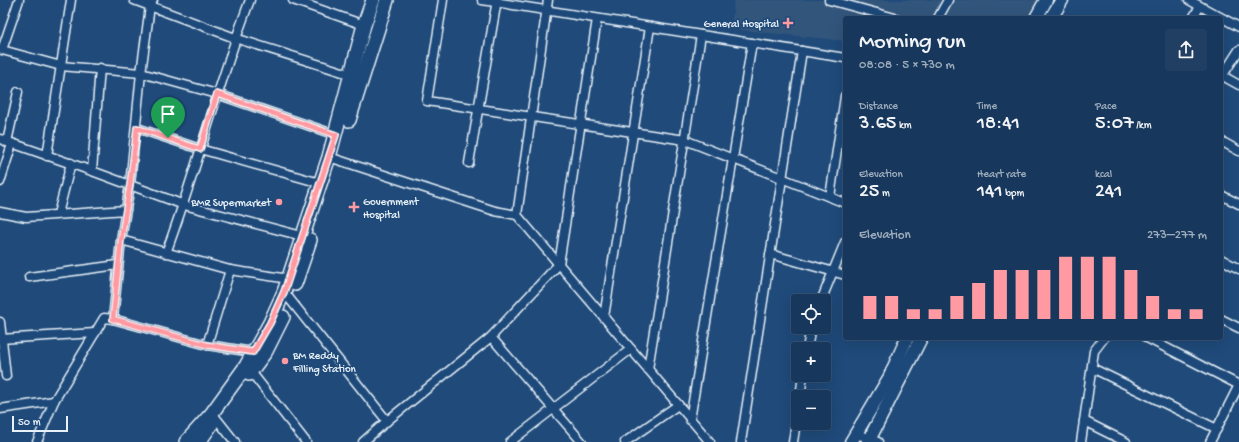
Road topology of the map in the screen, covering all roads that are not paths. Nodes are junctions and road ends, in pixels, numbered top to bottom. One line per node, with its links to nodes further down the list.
1 (19, 0): 34 (street)
2 (71, 0): 38 (street)
3 (134, 0): 17 (street)
4 (250, 0): 32 (street)
5 (294, 0): 28 (street)
6 (373, 0): 28 (main road)
7 (387, 0): 60 (main road)
8 (443, 0): 47 (street)
9 (482, 0): 16 (street)
10 (548, 0): 19 (street)
11 (829, 0): 20 (street)
12 (948, 0): 21 (street)
13 (1046, 0): 22 (main road)
14 (1062, 0): 23 (main road)
15 (1189, 0): 18 (street)
16 (496, 2): 19 (street); 47 (street)
17 (152, 3): 32 (street); 40 (street)
18 (1200, 6): 24 (street); 25 (street)
19 (546, 11): 27 (street); 49 (street)
20 (888, 16)
21 (939, 16)
22 (1037, 16)
23 (1052, 16)
24 (1194, 16)
25 (1219, 16)
26 (1223, 18): 30 (street)
27 (597, 19): 29 (street); 50 (street)
28 (364, 25): 42 (main road)
29 (650, 27): 31 (street); 52 (street)
30 (1239, 27)
31 (701, 35): 33 (street); 54 (street)
32 (235, 38): 42 (street); 46 (street)
33 (752, 43): 36 (street); 61 (street)
34 (1, 50): 38 (street)
35 (1239, 50): 41 (street)
36 (802, 51): 37 (street); 65 (street)
37 (843, 58)
38 (62, 66): 39 (street); 59 (street)
39 (100, 68): 40 (street); 64 (street)
40 (141, 73): 46 (street); 51 (street)
41 (1223, 74)
42 (352, 75): 53 (main road)
43 (1223, 77): 44 (street)
44 (1239, 85)
45 (18, 92): 55 (street)
46 (217, 94): 53 (street); 57 (street)
47 (479, 109): 49 (street); 63 (street)
48 (843, 109): 70 (street)
49 (531, 116): 50 (street); 77 (street)
50 (581, 124): 52 (street); 84 (street)
51 (137, 128): 57 (street); 68 (street)
52 (633, 132): 54 (street); 94 (street)
53 (336, 135): 60 (main road)
54 (685, 140): 61 (street); 111 (street)
55 (6, 142): 59 (street); 66 (street)
56 (1223, 142): 58 (street)
57 (200, 149): 67 (street); 73 (street)
58 (1239, 151)
59 (47, 156): 62 (street)
60 (333, 158): 67 (main road); 77 (street); 93 (main road)
61 (733, 159): 65 (street); 119 (street)
62 (71, 163): 64 (street); 76 (street)
63 (469, 163)
64 (92, 170): 68 (street)
65 (784, 179): 70 (street); 82 (street)
66 (0, 182)
67 (320, 183): 78 (main road)
68 (130, 185): 73 (street); 74 (street)
69 (1223, 196): 72 (street)
70 (830, 197): 71 (street)
71 (843, 202)
72 (1239, 204)
73 (184, 205): 78 (street); 81 (street)
74 (126, 210): 76 (street); 79 (street)
75 (0, 212): 76 (street)
76 (58, 214)
77 (518, 215): 84 (street)
78 (302, 236): 91 (main road)
79 (121, 240): 81 (street); 85 (street)
80 (843, 247): 88 (street)
81 (166, 253): 87 (street)
82 (770, 254): 88 (street); 136 (street)
83 (1223, 260): 86 (street)
84 (559, 264): 94 (street); 100 (street)
85 (118, 265): 90 (street); 95 (street)
86 (1239, 269)
87 (230, 270): 91 (street); 106 (street)
88 (833, 271): 89 (street); 92 (street)
89 (843, 274)
90 (29, 277)
91 (289, 279): 93 (main road)
92 (824, 294)
93 (287, 296): 108 (main road); 110 (main road); 120 (street)
94 (604, 317): 107 (street)
95 (113, 319): 99 (street); 106 (street)
96 (1223, 320): 98 (street)
97 (0, 322): 101 (street)
98 (1239, 328)
99 (95, 333): 101 (street); 114 (street)
100 (491, 337): 117 (street); 120 (street)
101 (1, 339): 112 (street)
102 (906, 340): 124 (main road)
103 (920, 340): 125 (main road)
104 (1102, 340): 109 (street)
105 (1151, 340): 113 (street)
106 (207, 345): 108 (street)
107 (631, 349): 111 (street); 117 (street)
108 (253, 352): 110 (main road)
109 (1092, 368): 121 (street); 122 (street)
110 (249, 369): 118 (main road); 130 (street)
111 (648, 369): 115 (street)
112 (6, 376)
113 (1239, 385): 122 (street)
114 (54, 401): 116 (street); 126 (street)
115 (678, 405): 119 (street); 134 (street)
116 (0, 409)
117 (553, 409): 132 (street); 133 (street)
118 (214, 416): 127 (main road); 128 (main road); 129 (street)
119 (690, 420): 135 (street)
120 (387, 421): 131 (street)
121 (1084, 421): 138 (street); 139 (street)
122 (1217, 429): 140 (street)
123 (795, 430): 137 (street)
124 (854, 438): 125 (street)
125 (872, 441)
126 (37, 442)
127 (186, 442)
128 (199, 442)
129 (235, 442)
130 (306, 442)
131 (363, 442)
132 (510, 442)
133 (582, 442)
134 (625, 442)
135 (710, 442)
136 (741, 442)
137 (793, 442)
138 (1081, 442)
139 (1126, 442)
140 (1210, 442)

